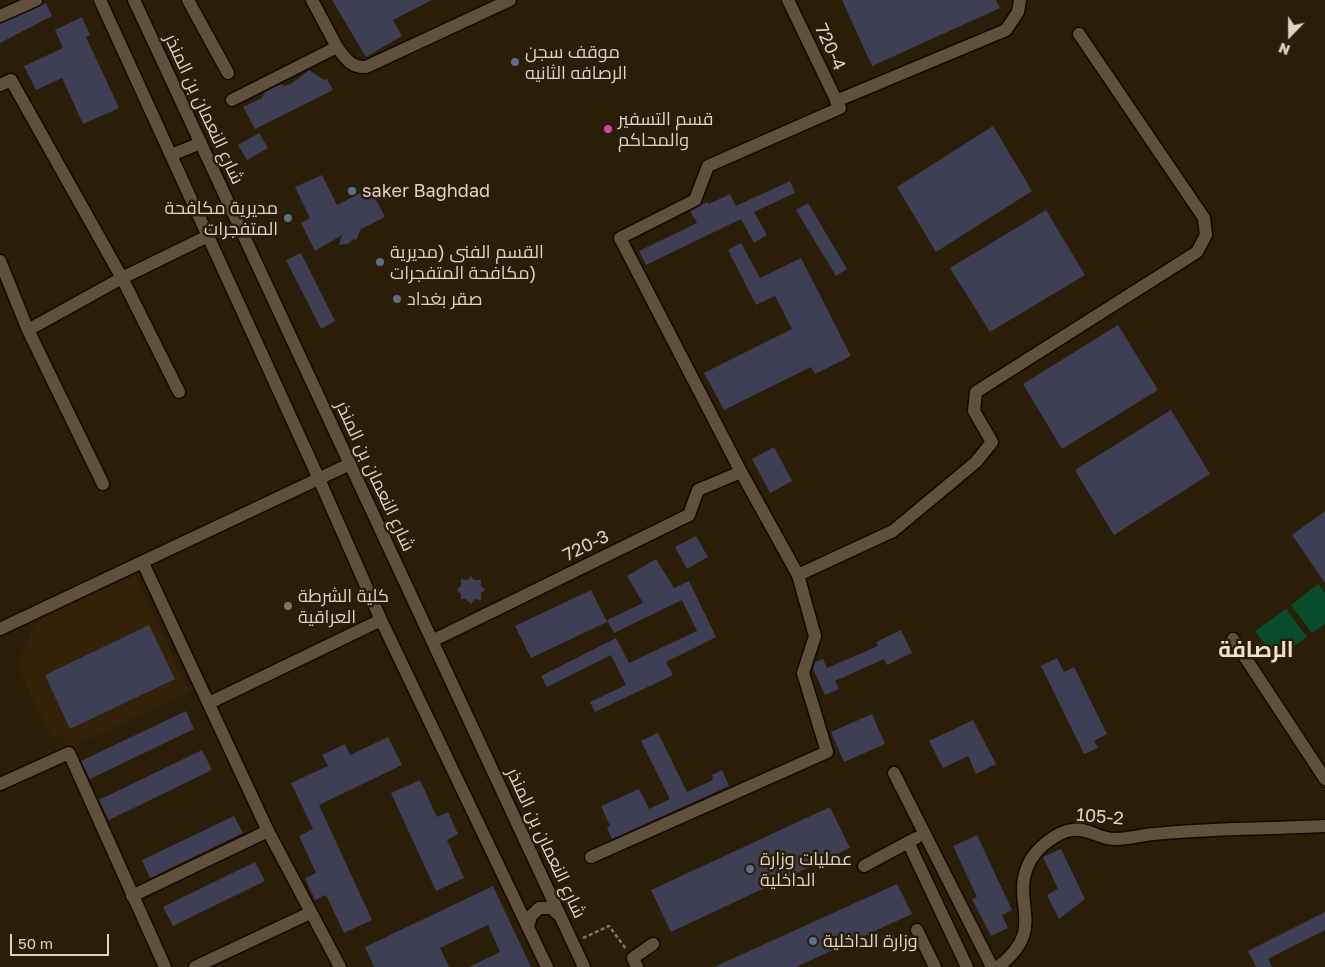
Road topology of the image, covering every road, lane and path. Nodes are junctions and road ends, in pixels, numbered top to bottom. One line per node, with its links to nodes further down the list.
1 (36, 0): 9 (street)
2 (100, 0): 17 (street)
3 (134, 0): 16 (street, شارع النعمان بن المنذر)
4 (188, 0): 12 (street)
5 (312, 0): 11 (street)
6 (510, 0): 11 (street)
7 (788, 0): 15 (street, 720-4)
8 (1020, 0): 15 (street)
9 (0, 16)
10 (1079, 34): 28 (street)
11 (337, 47): 14 (street)
12 (228, 73)
13 (0, 85): 20 (street)
14 (232, 100)
15 (838, 105): 24 (street)
16 (201, 143): 17 (street); 23 (street, شارع النعمان بن المنذر)
17 (171, 155): 18 (street)
18 (208, 236): 20 (street); 25 (street)
19 (0, 260): 21 (street)
20 (122, 278): 21 (street); 22 (street)
21 (28, 330): 26 (street)
22 (179, 392)
23 (350, 464): 25 (street); 32 (street, شارع النعمان بن المنذر)
24 (741, 472): 28 (street); 32 (street, 720-3)
25 (319, 479): 27 (street); 29 (street)
26 (103, 484)
27 (142, 563): 30 (street); 33 (street)
28 (798, 575): 41 (street)
29 (381, 620): 33 (street); 46 (street)
30 (0, 629)
31 (1234, 639): 35 (street)
32 (432, 641): 45 (street, شارع النعمان بن المنذر)
33 (209, 702): 38 (street)
34 (894, 773): 39 (street)
35 (1325, 779)
36 (0, 784): 43 (street)
37 (1325, 826): 59 (street, 105-2)
38 (268, 831): 43 (street); 44 (street)
39 (925, 834): 40 (street); 58 (street)
40 (908, 842): 42 (street); 57 (street)
41 (591, 857)
42 (864, 866)
43 (132, 896): 51 (street)
44 (310, 913): 52 (street); 53 (street)
45 (560, 916): 46 (street); 48 (street, شارع النعمان بن المنذر)
46 (528, 927): 54 (street)
47 (917, 930): 56 (street)
48 (573, 943): 50 (path); 55 (street, شارع النعمان بن المنذر)
49 (653, 944): 50 (street)
50 (635, 963)
51 (165, 967)
52 (195, 967)
53 (340, 967)
54 (547, 967)
55 (584, 967)
56 (935, 967)
57 (967, 967)
58 (992, 967)
59 (998, 967)

